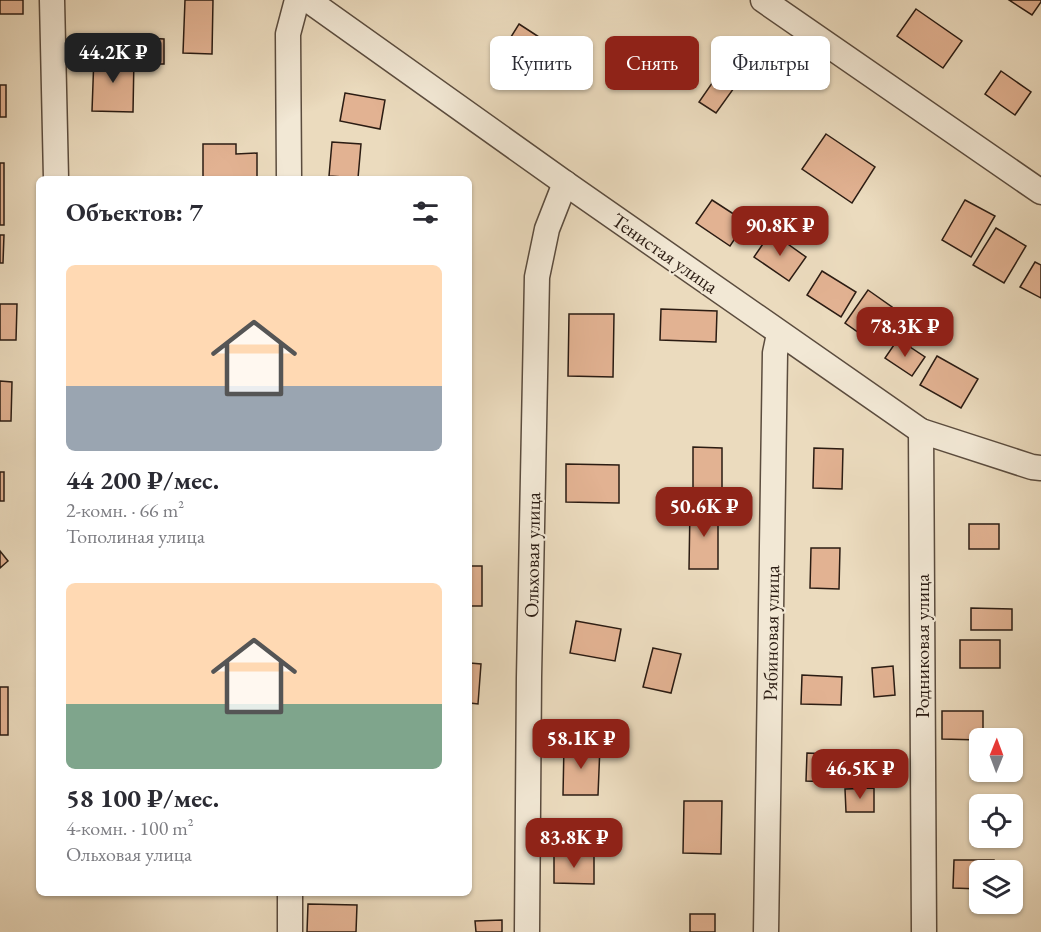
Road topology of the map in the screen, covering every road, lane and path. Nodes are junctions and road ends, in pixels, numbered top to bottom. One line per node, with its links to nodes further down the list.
1 (52, 0): 5 (street)
2 (297, 0): 6 (street)
3 (308, 0): 7 (street, Тенистая улица)
4 (763, 0): 8 (street)
5 (56, 176)
6 (289, 176)
7 (565, 183): 9 (street, Тенистая улица); 14 (street, Ольховая улица)
8 (1041, 192)
9 (779, 334): 10 (street, Тенистая улица); 15 (street, Рябиновая улица)
10 (921, 431): 11 (street, Тенистая улица); 16 (street, Родниковая улица)
11 (1041, 468)
12 (290, 896): 13 (street)
13 (290, 932)
14 (527, 932)
15 (766, 932)
16 (924, 932)

